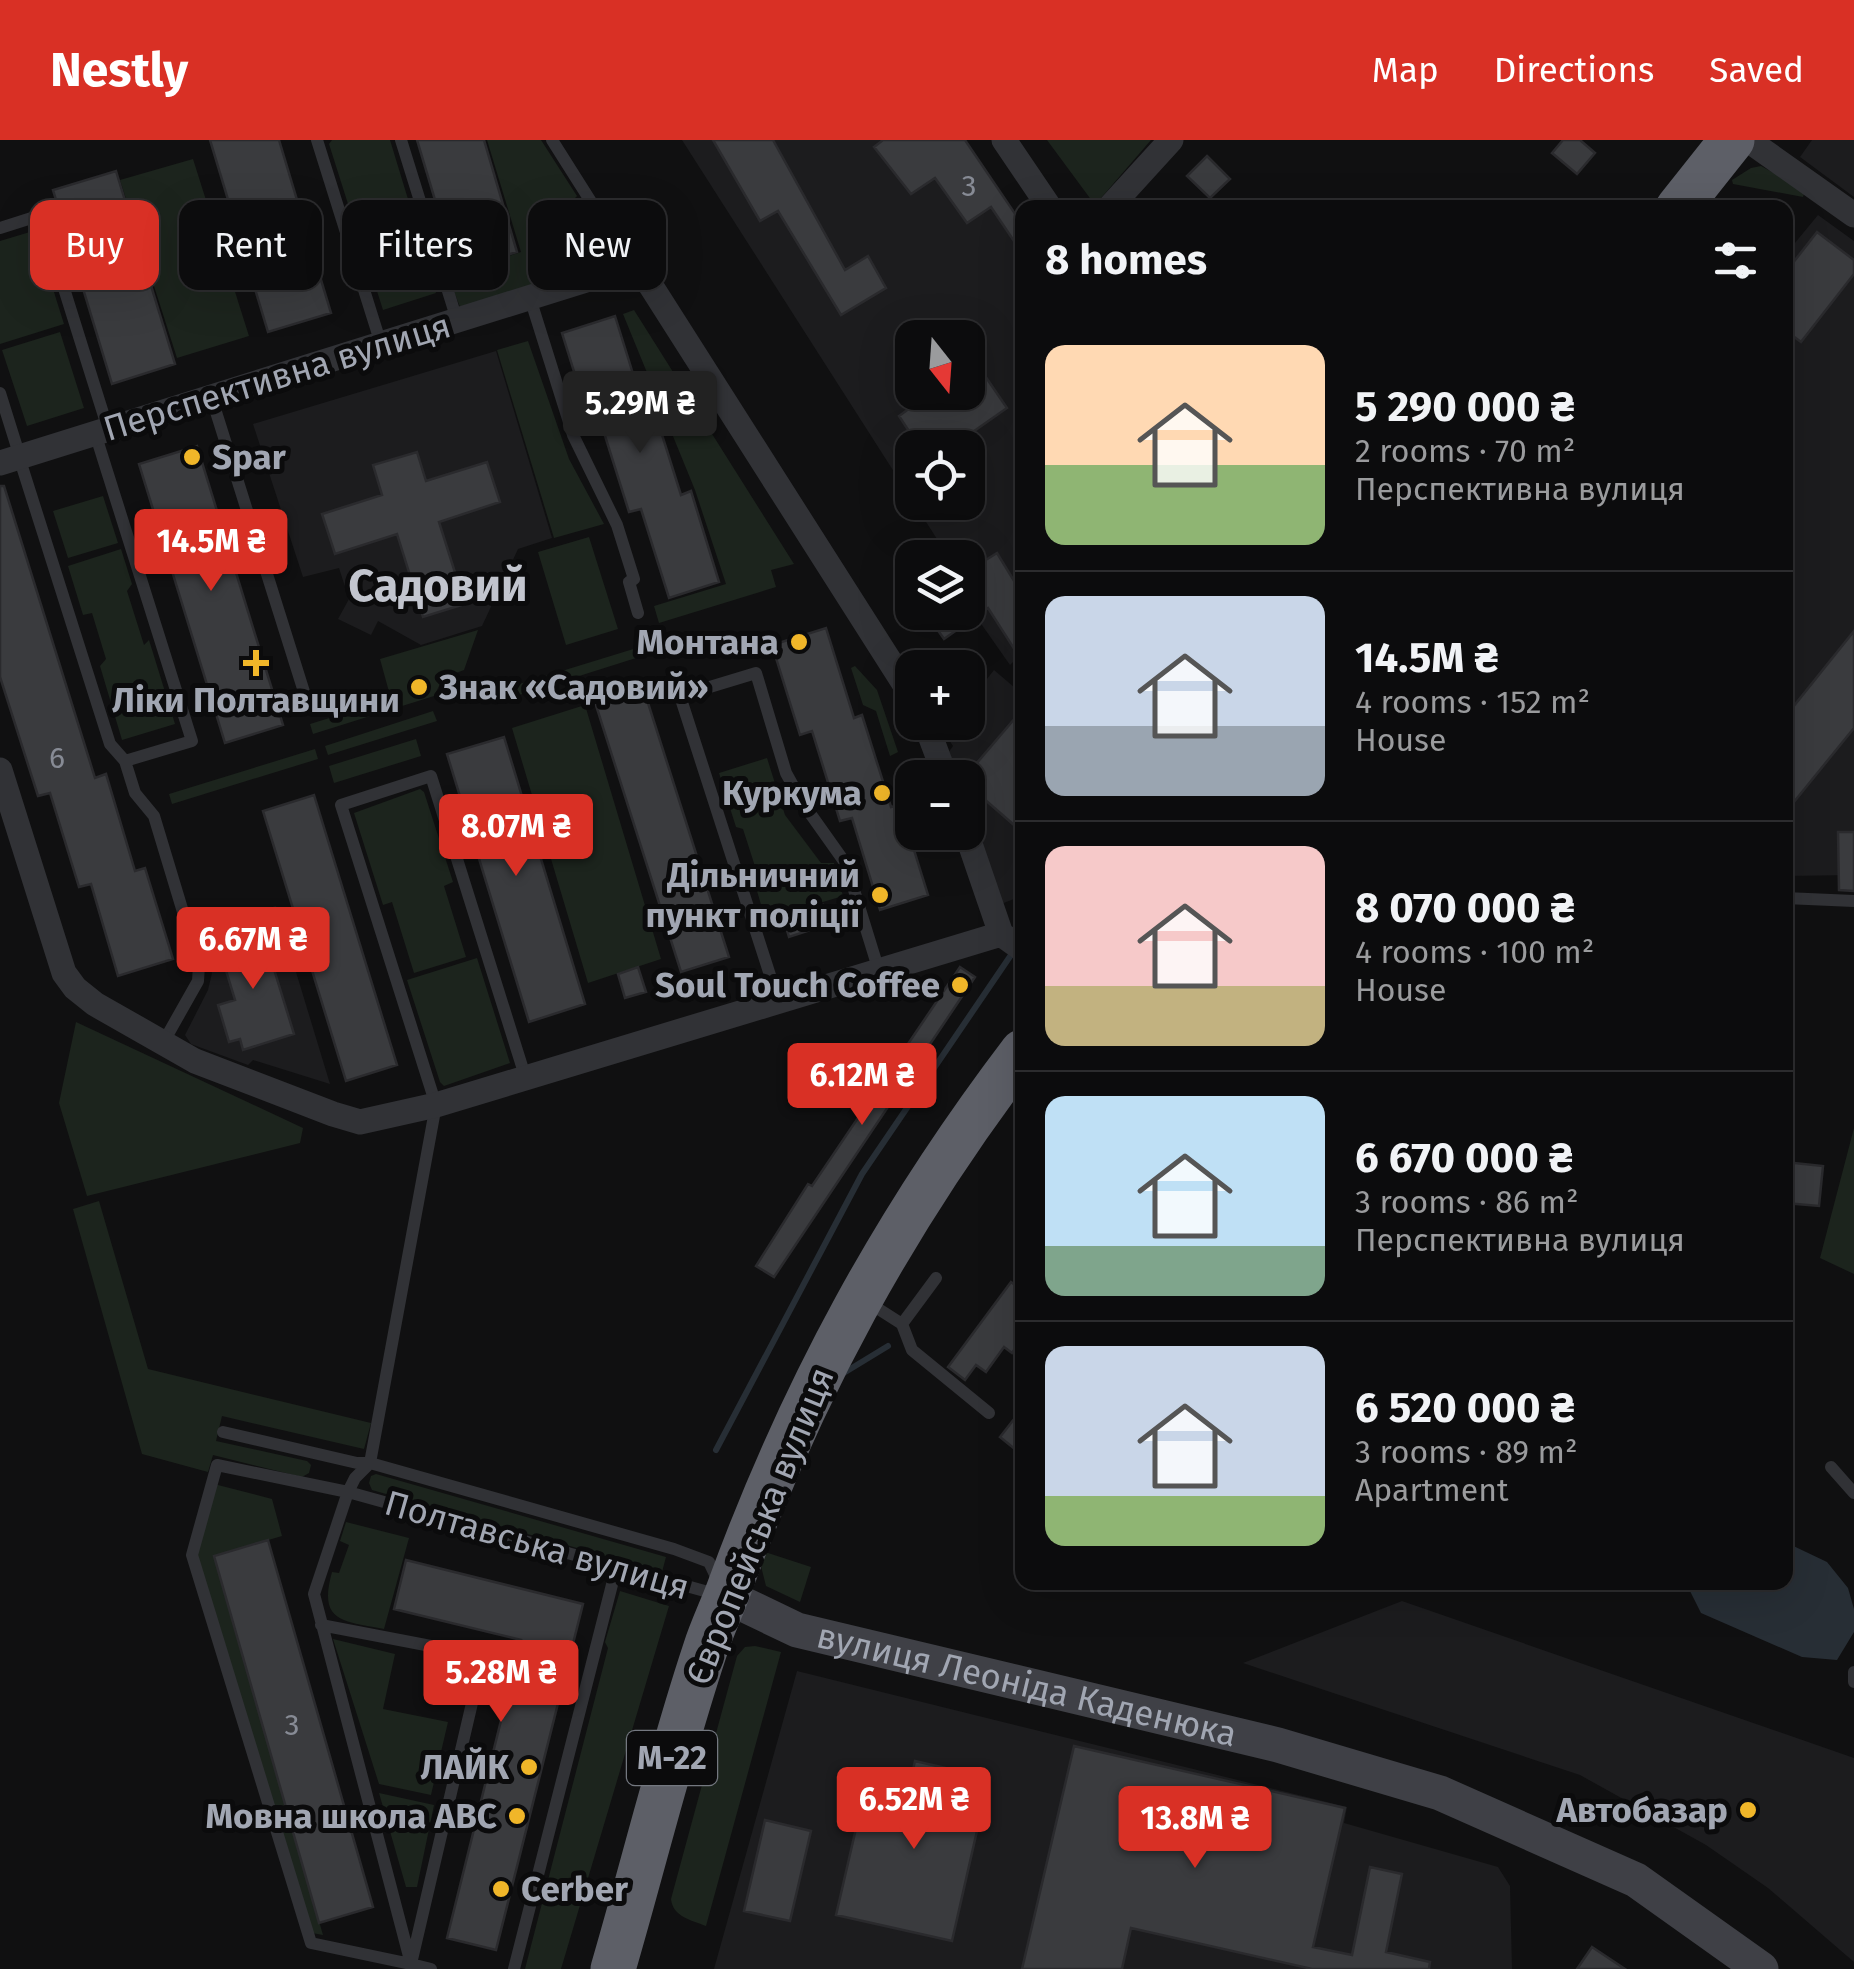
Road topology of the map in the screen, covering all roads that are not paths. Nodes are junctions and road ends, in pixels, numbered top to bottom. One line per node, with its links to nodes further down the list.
1 (317, 140): 18 (lane)
2 (401, 140): 17 (lane)
3 (552, 140): 8 (lane)
4 (1004, 140): 9 (street)
5 (1171, 140): 10 (street)
6 (1732, 140): 11 (highway)
7 (1748, 140): 12 (street)
8 (590, 200)
9 (1045, 200)
10 (1116, 200)
11 (1684, 200)
12 (1854, 215)
13 (0, 228): 21 (lane)
14 (554, 290): 16 (street, Перспективна вулиця)
15 (654, 290): 24 (street)
16 (530, 298): 17 (street, Перспективна вулиця); 23 (lane)
17 (457, 320): 18 (street, Перспективна вулиця)
18 (380, 344): 20 (street, Перспективна вулиця)
19 (0, 393): 22 (lane)
20 (211, 396): 21 (street, Перспективна вулиця); 25 (lane)
21 (101, 431): 22 (street, Перспективна вулиця); 26 (lane)
22 (13, 459): 26 (lane)
23 (638, 613)
24 (895, 669)
25 (305, 694)
26 (125, 761): 34 (lane)
27 (0, 770): 34 (street)
28 (974, 850): 31 (street)
29 (1793, 898): 30 (lane)
30 (1854, 901)
31 (1012, 941): 32 (street)
32 (879, 971): 33 (street); 33 (lane)
33 (779, 1003): 36 (street)
34 (163, 1043): 37 (street)
35 (1015, 1062): 39 (highway, М-22)
36 (526, 1078): 37 (street); 37 (lane)
37 (436, 1105): 43 (lane)
38 (936, 1278): 40 (lane)
39 (869, 1280): 40 (lane); 48 (highway, Європейська вулиця / М-22)
40 (902, 1324): 41 (lane)
41 (989, 1412)
42 (223, 1432): 43 (lane)
43 (370, 1463): 45 (lane, Полтавська вулиця); 48 (lane)
44 (1831, 1467): 46 (lane)
45 (348, 1492): 47 (lane, Полтавська вулиця); 49 (lane); 52 (lane)
46 (1854, 1493)
47 (618, 1565): 48 (lane, Полтавська вулиця); 54 (lane)
48 (718, 1579): 55 (highway, Європейська вулиця / М-22); 56 (street, вулиця Леоніда Каденюка)
49 (322, 1625): 52 (lane); 52 (lane)
50 (1854, 1672): 51 (lane)
51 (1854, 1682)
52 (411, 1964): 53 (lane)
53 (431, 1969)
54 (514, 1969)
55 (612, 1969)
56 (1761, 1969)

